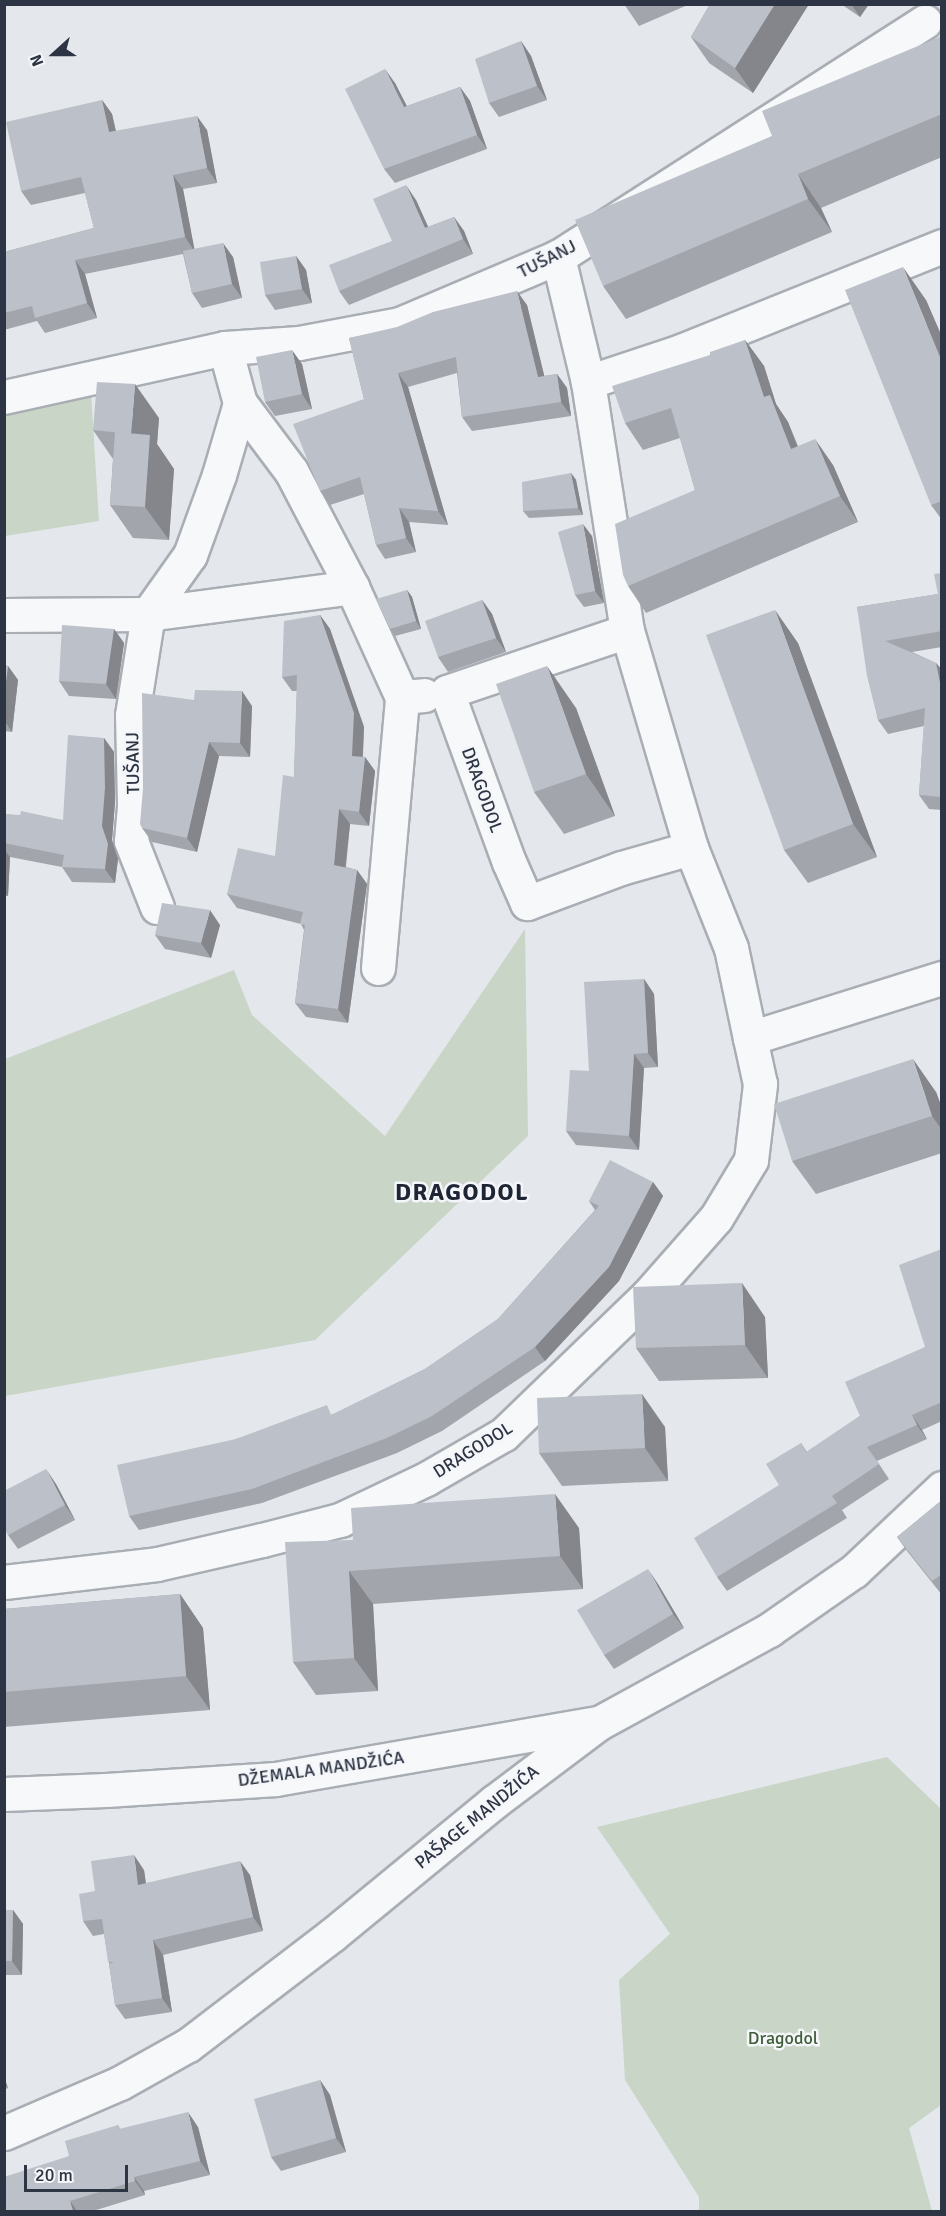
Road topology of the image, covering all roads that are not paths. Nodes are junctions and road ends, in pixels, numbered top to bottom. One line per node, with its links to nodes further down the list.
1 (934, 14): 3 (street, TUŠANJ)
2 (942, 246): 5 (street)
3 (558, 257): 4 (street, TUŠANJ); 5 (street, DRAGODOL)
4 (225, 348): 6 (street, TUŠANJ); 7 (street)
5 (588, 382): 11 (street, DRAGODOL)
6 (4, 396)
7 (240, 403): 8 (street); 9 (street, TUŠANJ)
8 (352, 587): 9 (street); 13 (street)
9 (148, 614): 10 (street); 15 (street, TUŠANJ)
10 (4, 615)
11 (627, 632): 12 (street); 14 (street, DRAGODOL)
12 (447, 692): 13 (street); 14 (street, DRAGODOL)
13 (402, 697): 16 (street)
14 (691, 848): 18 (street, DRAGODOL)
15 (158, 908)
16 (378, 968)
17 (942, 978): 18 (street)
18 (750, 1038): 20 (street, DRAGODOL)
19 (942, 1488): 21 (street, PAŠAGE MANDŽIĆA)
20 (4, 1582)
21 (599, 1723): 22 (street, DŽEMALA MANDŽIĆA); 23 (street, PAŠAGE MANDŽIĆA)
22 (4, 1794)
23 (4, 2133)

